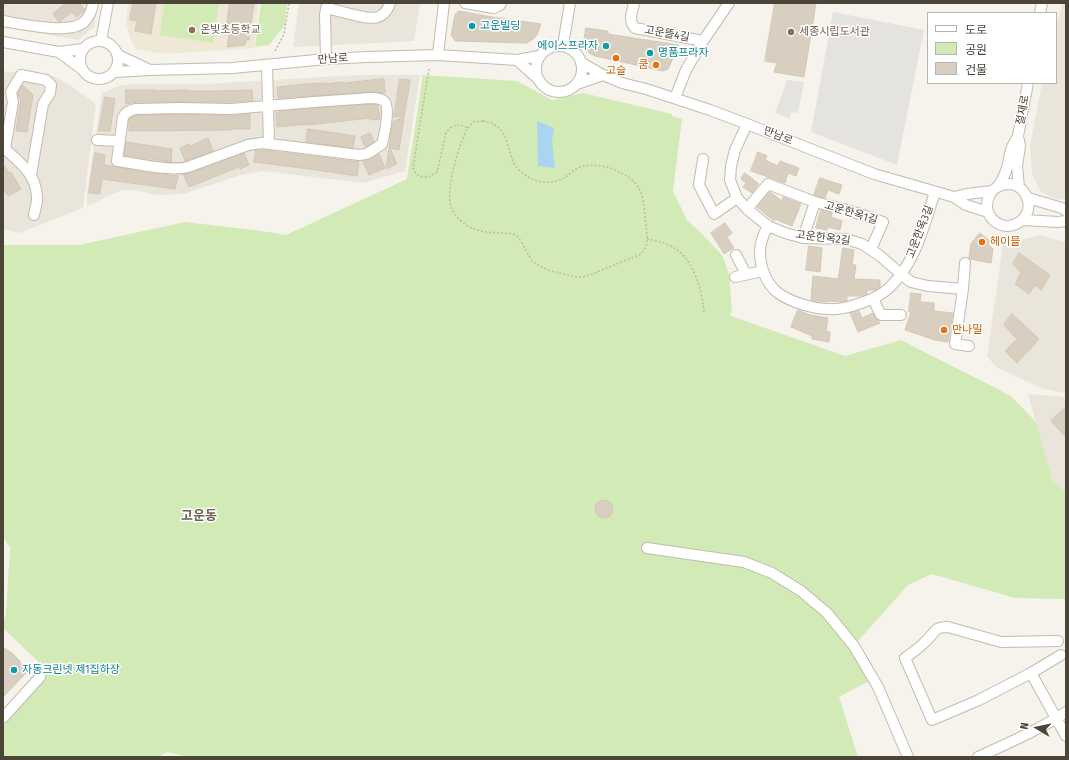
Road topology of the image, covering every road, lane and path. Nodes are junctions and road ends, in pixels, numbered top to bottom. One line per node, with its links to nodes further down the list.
1 (93, 3): 12 (street)
2 (108, 3): 13 (street)
3 (288, 3): 18 (path)
4 (390, 3): 11 (street)
5 (444, 3): 21 (street)
6 (465, 3): 7 (street)
7 (501, 3)
8 (570, 3): 16 (street)
9 (634, 3): 14 (street, 고운뜰4길)
10 (729, 3): 14 (street)
11 (327, 5): 23 (street)
12 (3, 21)
13 (101, 41): 17 (street); 20 (street)
14 (703, 41): 35 (street)
15 (3, 42): 19 (street)
16 (563, 45): 22 (street); 25 (street)
17 (83, 49): 19 (street); 28 (street)
18 (275, 51)
19 (58, 52): 28 (street)
20 (118, 55): 29 (street); 30 (street)
21 (438, 55): 23 (street, 만남로); 24 (street, 만남로)
22 (539, 56): 24 (street, 만남로); 32 (street)
23 (326, 59): 26 (street, 만남로)
24 (517, 60): 32 (street)
25 (582, 63): 31 (street, 만남로); 33 (street)
26 (267, 65): 29 (street, 만남로); 36 (street)
27 (429, 69): 38 (path)
28 (83, 70): 30 (street)
29 (150, 70): 30 (street, 만남로)
30 (115, 72)
31 (603, 75): 33 (street); 35 (street, 만남로)
32 (537, 78): 33 (street)
33 (577, 84)
34 (1028, 84): 39 (street, 절재로)
35 (675, 98): 37 (street, 만남로)
36 (268, 106): 41 (street); 42 (street); 42 (street)
37 (747, 124): 48 (street, 만남로); 50 (street, 고운한옥2길)
38 (468, 128): 61 (path); 61 (path)
39 (1018, 136): 46 (street); 47 (street)
40 (97, 140): 41 (street)
41 (119, 142): 42 (street)
42 (269, 144)
43 (4, 148): 45 (street); 45 (street)
44 (703, 159): 50 (street)
45 (31, 176): 56 (street)
46 (1019, 187): 47 (street); 51 (street)
47 (994, 189): 49 (street); 55 (street)
48 (935, 192): 49 (street, 만남로); 67 (street, 고운한옥3길)
49 (954, 197): 55 (street)
50 (737, 198): 53 (street, 고운한옥2길)
51 (1028, 198): 54 (street); 57 (street)
52 (815, 202): 53 (street, 고운한옥1길); 60 (street, 고운한옥1길); 62 (street, 고운한옥1길)
53 (747, 209): 59 (street, 고운한옥2길)
54 (1066, 211)
55 (988, 212): 57 (street)
56 (34, 214)
57 (1023, 220): 58 (street)
58 (1066, 221)
59 (768, 226): 60 (street, 고운한옥2길); 65 (street, 고운한옥3길)
60 (804, 238): 62 (street, 고운한옥2길)
61 (647, 239): 71 (path)
62 (871, 249): 67 (street, 고운한옥2길)
63 (736, 256): 66 (street)
64 (965, 263): 69 (street)
65 (763, 271): 66 (street); 70 (street, 고운한옥3길)
66 (746, 274): 68 (street)
67 (901, 274): 69 (street, 고운한옥2길); 70 (street, 고운한옥3길)
68 (735, 277)
69 (963, 289): 73 (street)
70 (873, 299): 72 (street)
71 (704, 312)
72 (902, 315)
73 (969, 346)
74 (647, 548): 83 (street)
75 (1062, 640): 76 (street); 77 (street)
76 (1064, 655): 77 (street)
77 (1030, 673): 81 (street)
78 (40, 677): 80 (street)
79 (1066, 712): 81 (street)
80 (3, 718)
81 (1056, 718): 82 (street); 84 (street)
82 (1066, 736)
83 (908, 757)
84 (978, 757)

